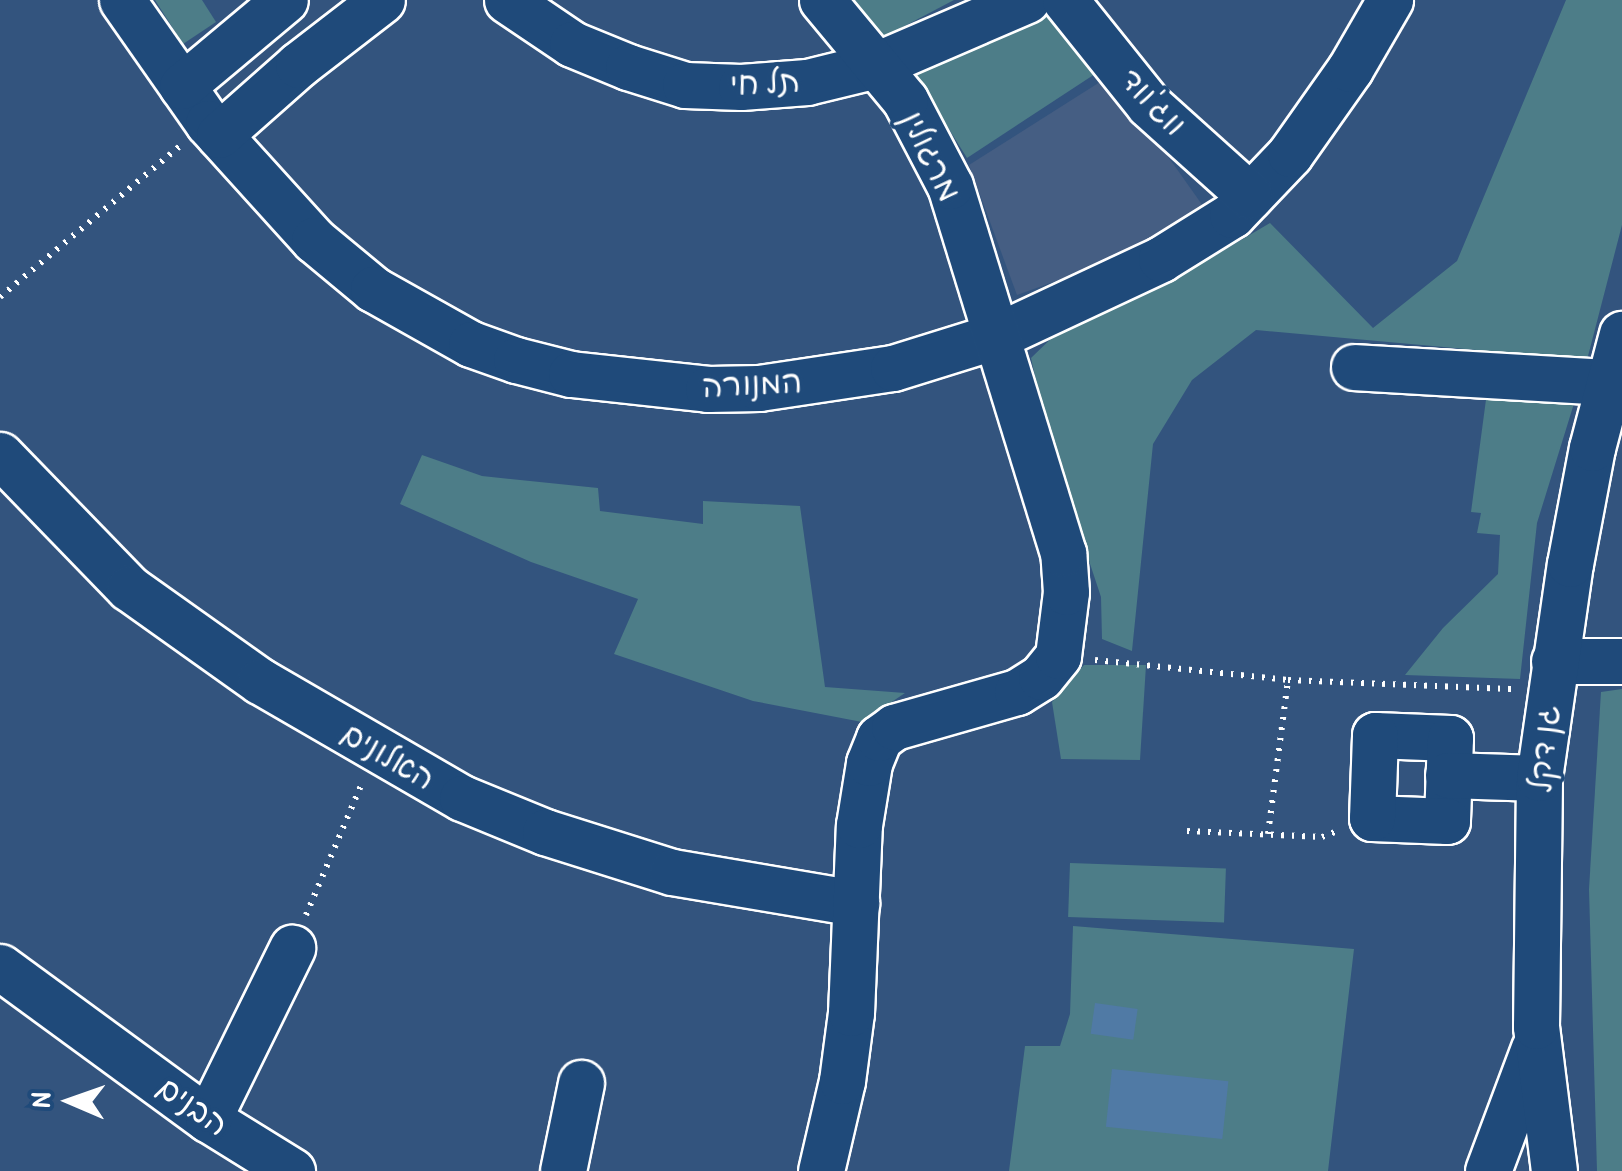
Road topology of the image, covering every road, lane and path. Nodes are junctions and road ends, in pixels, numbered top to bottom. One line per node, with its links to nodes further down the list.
1 (122, 0): 10 (street, המנורה)
2 (284, 0): 10 (street)
3 (382, 0): 11 (street)
4 (508, 0): 9 (street, תל חי)
5 (822, 0): 9 (street, מרגולין)
6 (1028, 0): 9 (street, תל חי)
7 (1065, 0): 13 (street, ווג'ווד)
8 (1390, 0): 13 (street, המנורה)
9 (876, 65): 16 (street, מרגולין)
10 (182, 86): 11 (street, המנורה)
11 (213, 129): 14 (path); 16 (street, המנורה)
12 (1182, 158): 13 (street)
13 (1241, 206): 16 (street, המנורה)
14 (0, 297)
15 (1622, 334): 18 (street, גן דקל)
16 (999, 335): 20 (street)
17 (1354, 367): 18 (street)
18 (1610, 382): 21 (street, גן דקל)
19 (0, 456): 24 (street, האלונים)
20 (1058, 656): 23 (path); 29 (street)
21 (1554, 661): 22 (street); 26 (street, גן דקל)
22 (1622, 661)
23 (1288, 680)
24 (376, 751): 29 (street, האלונים); 30 (path)
25 (1448, 775): 26 (street); 27 (street); 27 (street)
26 (1539, 778): 32 (street, גן דקל)
27 (1372, 818): 28 (path)
28 (1187, 831)
29 (856, 903): 37 (street)
30 (292, 948): 34 (street)
31 (0, 967): 34 (street, הבנים)
32 (1536, 1026): 38 (street); 39 (street, גן דקל)
33 (580, 1083): 36 (street)
34 (208, 1119): 35 (street, הבנים)
35 (292, 1171)
36 (563, 1171)
37 (821, 1171)
38 (1488, 1171)
39 (1554, 1171)

